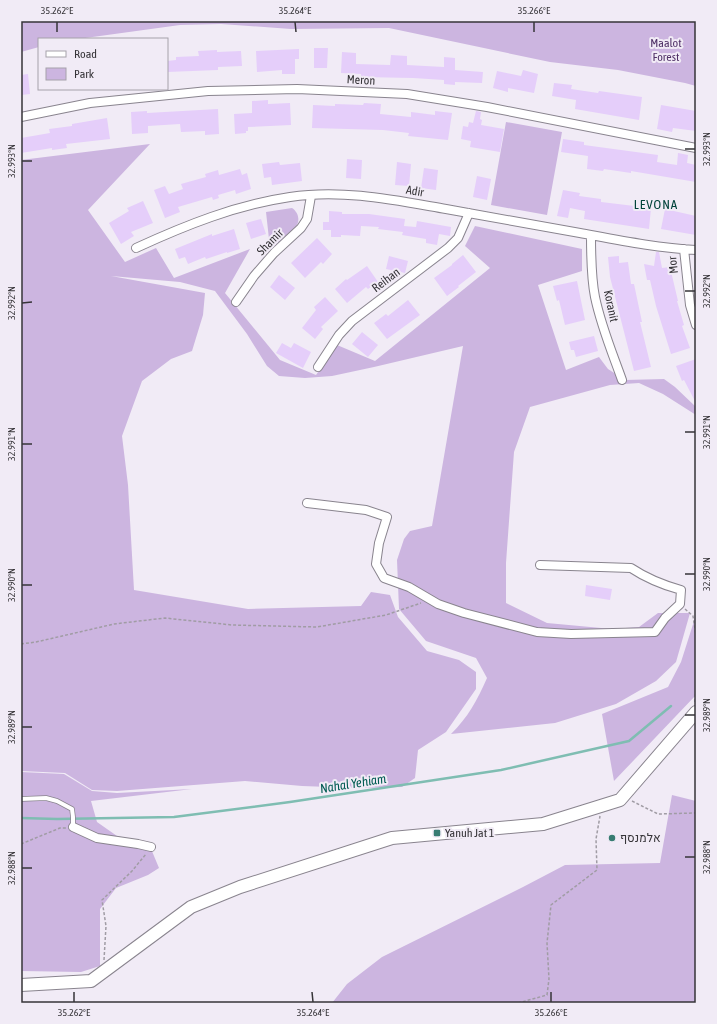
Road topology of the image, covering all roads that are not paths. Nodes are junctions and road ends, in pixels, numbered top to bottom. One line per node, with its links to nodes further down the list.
1 (21, 117): 2 (street, Meron)
2 (696, 148)
3 (311, 196): 4 (street, Adir); 6 (street, Adir); 9 (street, Shamir)
4 (469, 213): 5 (street, Adir); 11 (street, Reihan)
5 (591, 235): 7 (street, Adir); 12 (street, Koranit)
6 (136, 248)
7 (684, 249): 8 (street, Adir); 10 (street, Mor)
8 (696, 250)
9 (236, 302)
10 (696, 325)
11 (318, 367)
12 (622, 380)
13 (308, 503): 14 (street)
14 (540, 565)
15 (695, 714): 19 (main road)
16 (21, 799): 17 (lane)
17 (73, 827): 18 (street)
18 (151, 847)
19 (21, 985)

